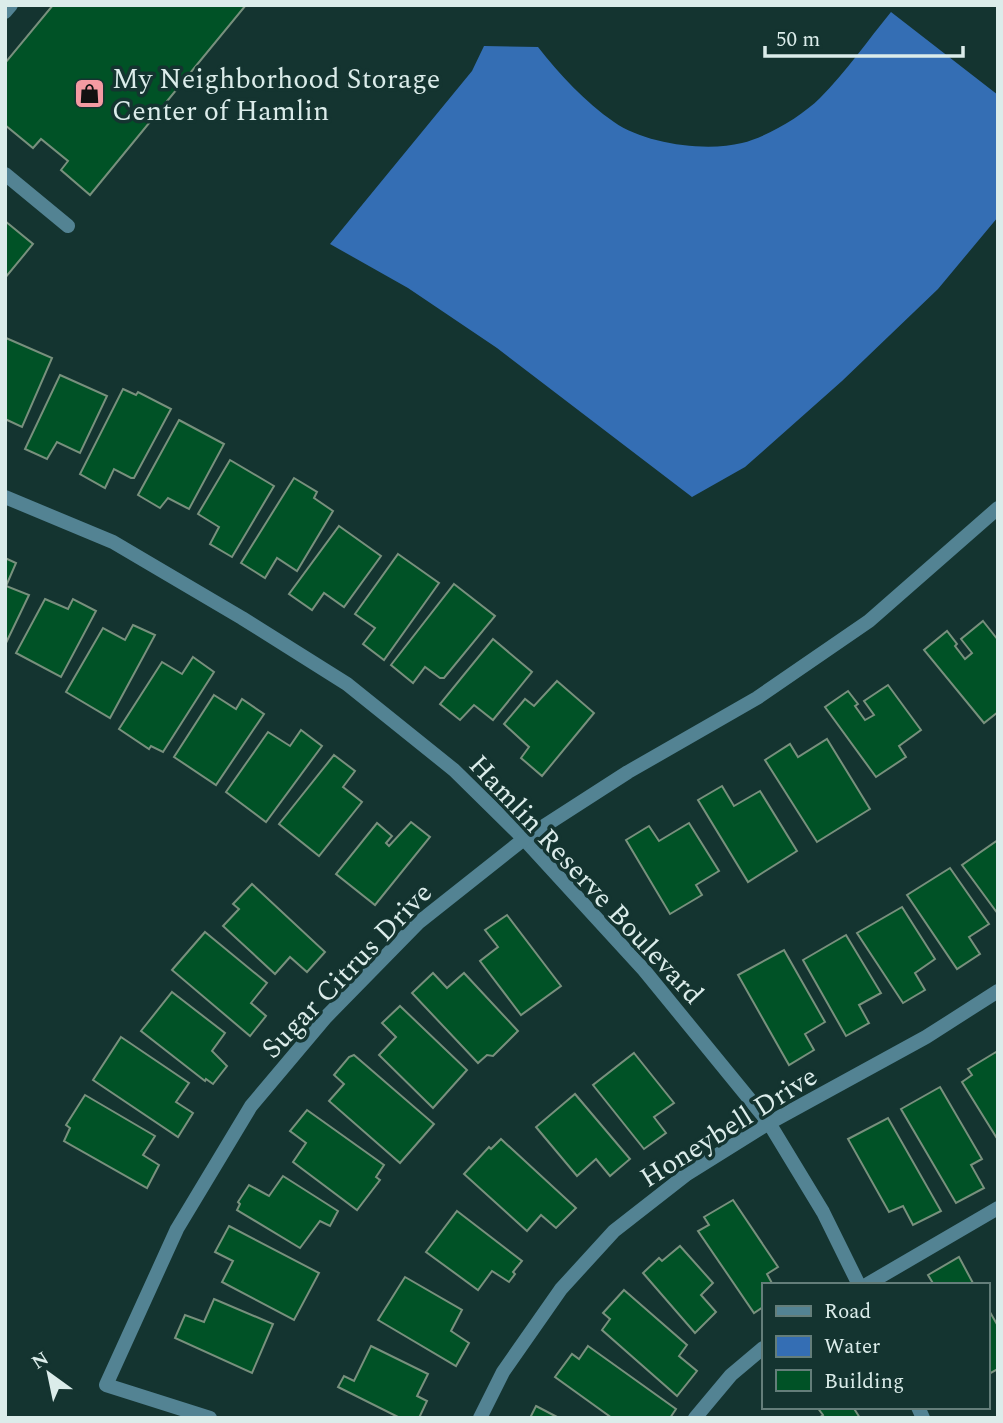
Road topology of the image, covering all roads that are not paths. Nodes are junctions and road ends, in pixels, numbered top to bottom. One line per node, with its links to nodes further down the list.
1 (11, 5): 2 (street)
2 (5, 12)
3 (5, 174): 4 (street)
4 (68, 226)
5 (5, 497): 7 (street, Hamlin Reserve Boulevard)
6 (998, 508): 7 (street, Sugar Citrus Drive)
7 (524, 839): 9 (street, Hamlin Reserve Boulevard); 14 (street, Sugar Citrus Drive)
8 (998, 990): 9 (street, Honeybell Drive)
9 (769, 1123): 11 (street, Hamlin Reserve Boulevard); 15 (street, Honeybell Drive)
10 (998, 1208): 12 (street)
11 (858, 1283)
12 (869, 1283)
13 (762, 1349): 16 (street)
14 (210, 1418)
15 (480, 1418)
16 (695, 1418)

